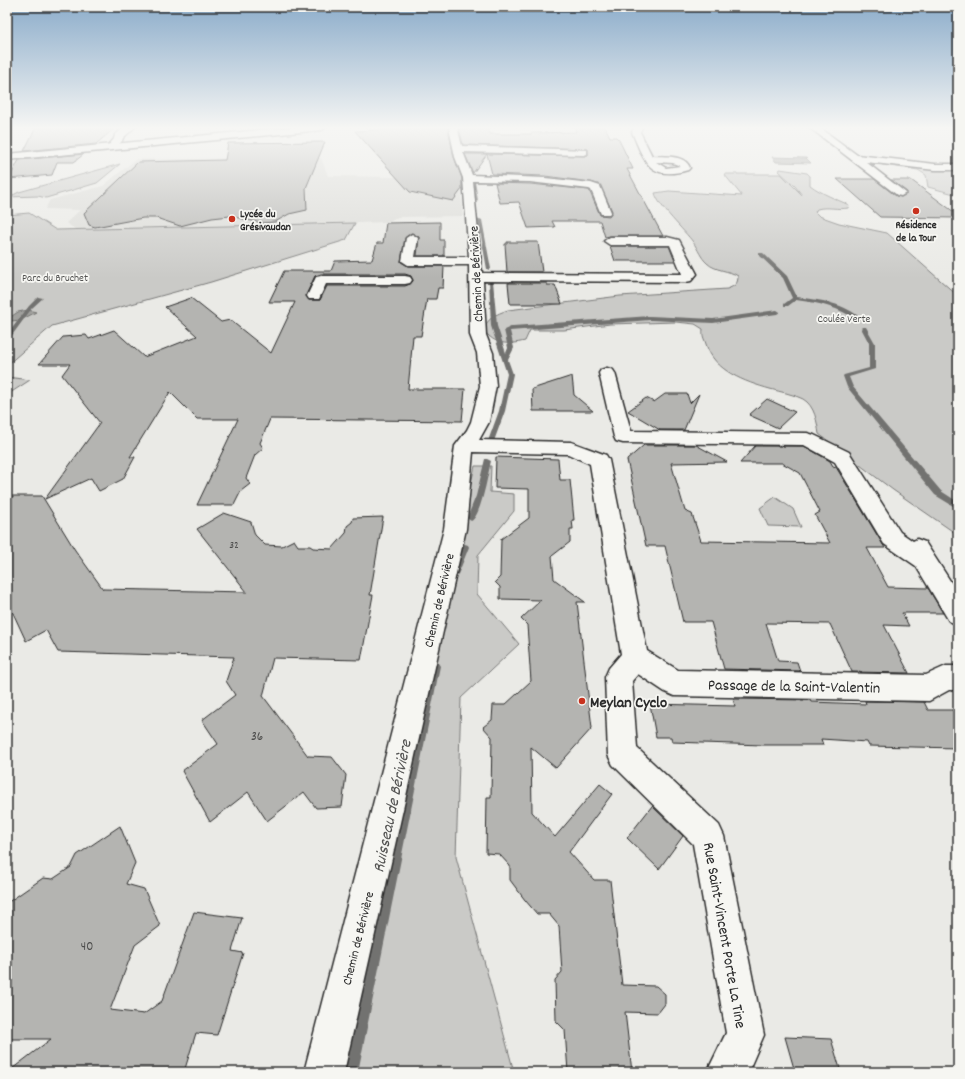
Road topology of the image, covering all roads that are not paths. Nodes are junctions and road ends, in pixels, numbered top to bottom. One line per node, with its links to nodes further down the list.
1 (494, 177): 3 (street)
2 (513, 177): 7 (street)
3 (468, 178): 10 (street, Chemin de Bérivière)
4 (879, 178): 5 (street); 6 (street)
5 (895, 178)
6 (901, 193)
7 (605, 212)
8 (412, 238): 11 (street)
9 (610, 241): 13 (street)
10 (476, 261): 11 (street); 13 (street, Chemin de Bérivière)
11 (408, 263): 12 (street); 14 (street)
12 (393, 265)
13 (477, 277): 19 (street, Chemin de Bérivière)
14 (404, 280): 15 (street); 16 (street)
15 (402, 295)
16 (314, 296)
17 (607, 373): 18 (street)
18 (623, 437): 20 (street); 22 (street)
19 (464, 446): 20 (street); 26 (street, Chemin de Bérivière)
20 (599, 460): 24 (street)
21 (906, 532): 22 (street)
22 (926, 560): 23 (street)
23 (958, 614)
24 (636, 658): 25 (street, Passage de la Saint-Valentin); 27 (street, Rue Saint-Vincent Porte La Tine)
25 (958, 678)
26 (324, 1072)
27 (727, 1072)

